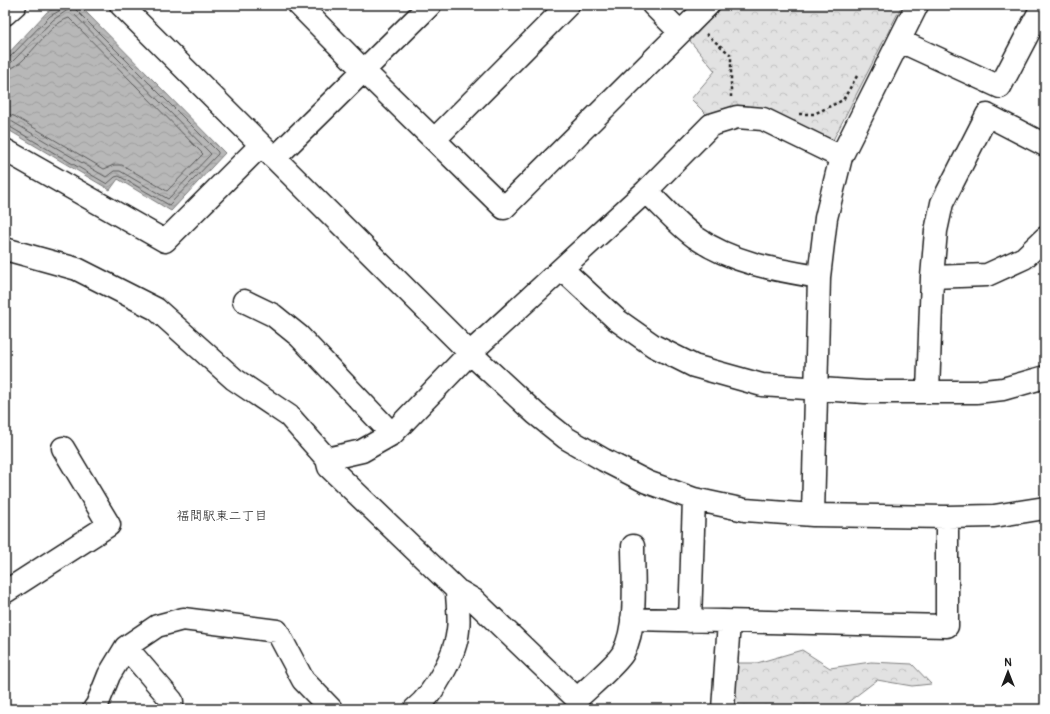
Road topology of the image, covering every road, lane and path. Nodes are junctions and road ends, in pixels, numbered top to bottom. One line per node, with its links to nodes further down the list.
1 (15, 5): 10 (street)
2 (121, 5): 18 (street)
3 (299, 5): 13 (street)
4 (430, 5): 13 (street)
5 (568, 5): 15 (street)
6 (653, 5): 11 (street)
7 (708, 5): 11 (street)
8 (917, 5): 12 (street)
9 (1043, 5): 12 (street)
10 (5, 14)
11 (686, 26): 14 (path); 15 (street)
12 (900, 41): 19 (street)
13 (364, 71): 15 (street); 18 (street)
14 (731, 98)
15 (435, 139)
16 (1045, 145): 24 (street)
17 (5, 150): 18 (street)
18 (268, 151): 27 (street)
19 (841, 157): 20 (street); 25 (street)
20 (646, 191): 23 (street); 25 (street)
21 (1045, 238): 24 (street)
22 (5, 249): 33 (street)
23 (562, 269): 27 (street); 29 (street)
24 (932, 276): 30 (street)
25 (819, 277): 29 (street)
26 (244, 301): 31 (street)
27 (470, 353): 31 (street); 34 (street)
28 (1044, 381): 30 (street)
29 (816, 390): 30 (street); 36 (street)
30 (928, 392)
31 (392, 434): 33 (street)
32 (62, 448): 40 (street)
33 (326, 459): 39 (street)
34 (694, 499): 36 (street); 42 (street)
35 (1045, 508): 37 (street)
36 (813, 515): 37 (street)
37 (947, 517): 43 (street)
38 (633, 546): 41 (street)
39 (457, 590): 41 (street); 48 (street)
40 (5, 592)
41 (632, 619): 42 (street)
42 (690, 620): 43 (street)
43 (729, 622): 49 (street)
44 (126, 646): 45 (street); 46 (street); 47 (street)
45 (94, 709)
46 (172, 709)
47 (331, 709)
48 (415, 709)
49 (723, 709)

